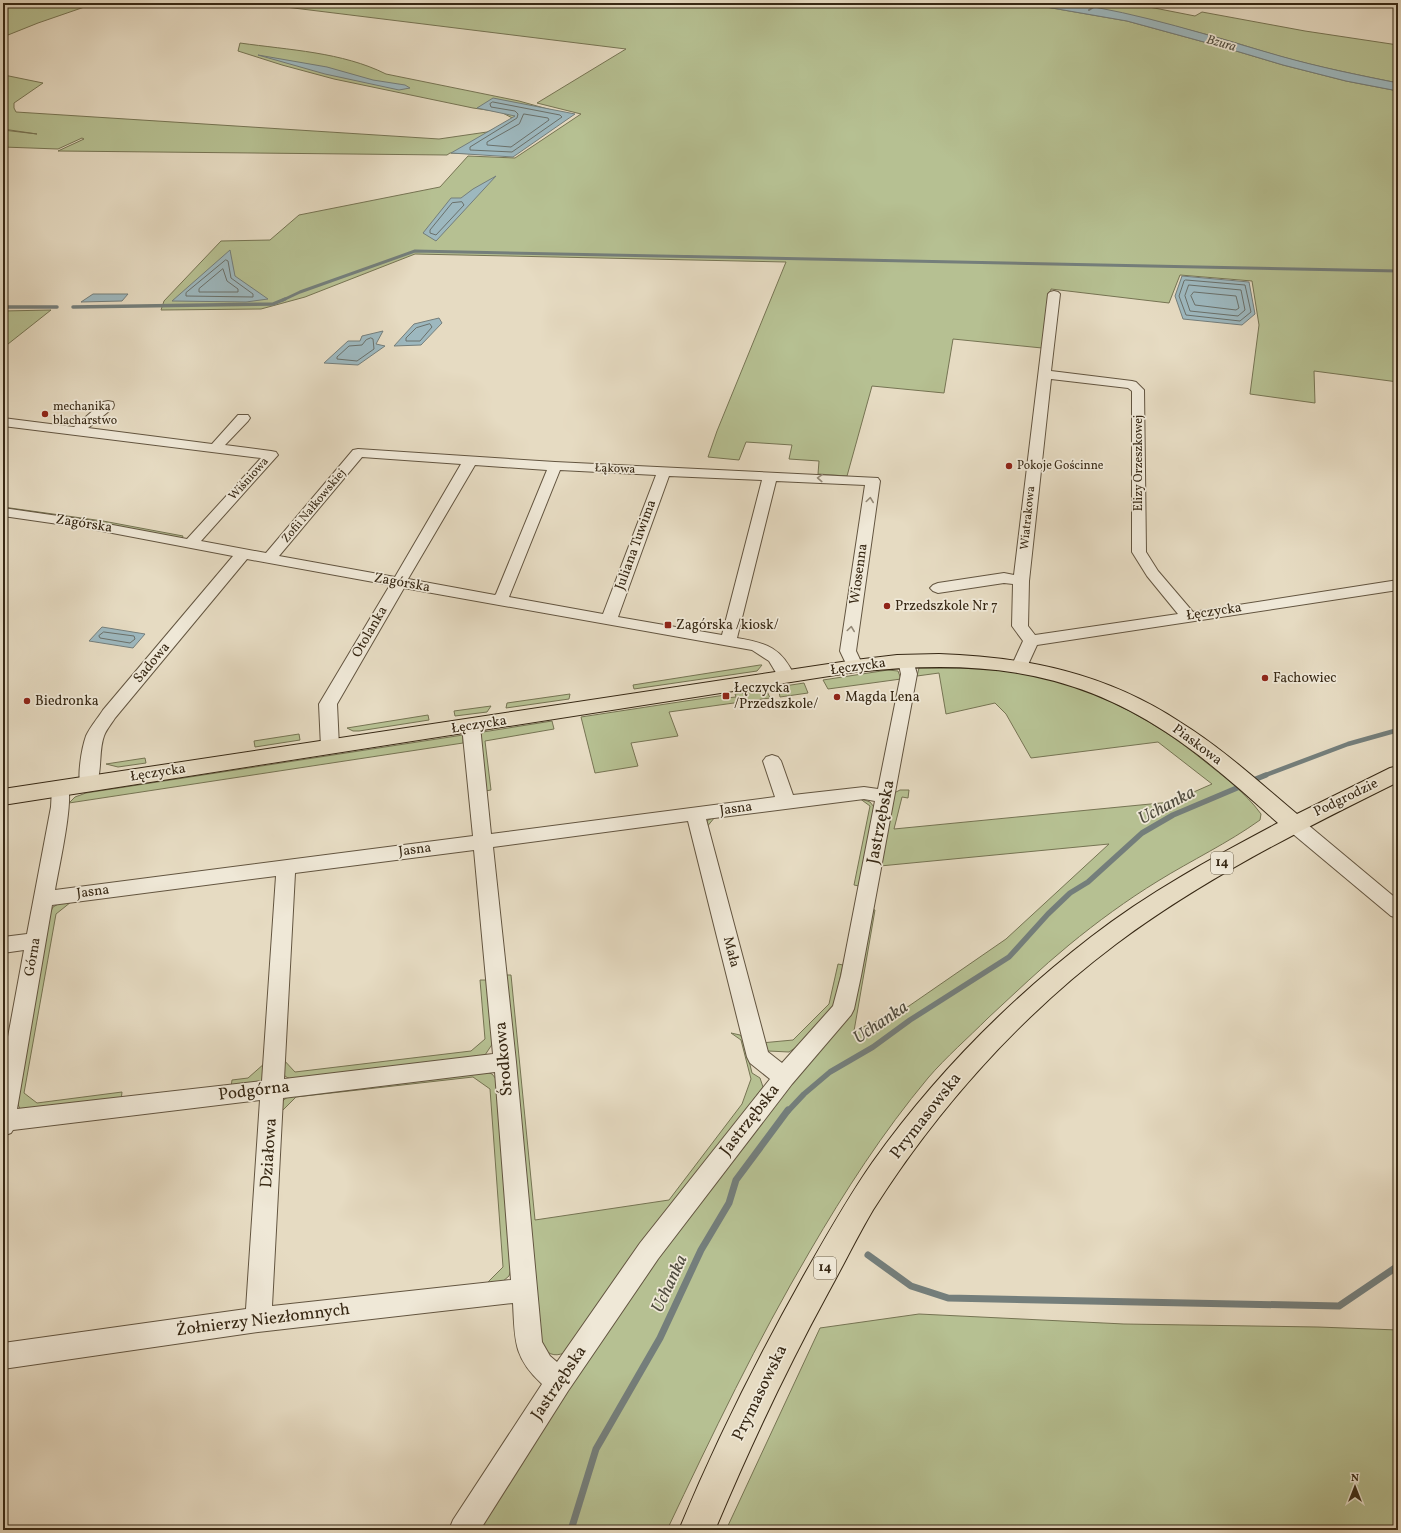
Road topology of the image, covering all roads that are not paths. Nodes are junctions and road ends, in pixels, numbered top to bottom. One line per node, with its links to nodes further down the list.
1 (1054, 294): 2 (street, Wiatrakowa)
2 (1044, 374): 18 (street, Wiatrakowa); 23 (street, Elizy Orzeszkowej)
3 (108, 405): 6 (street)
4 (243, 418): 7 (street)
5 (3, 422): 6 (street, Wiśniowa)
6 (77, 431): 7 (street, Wiśniowa)
7 (215, 448): 15 (street, Wiśniowa)
8 (358, 453): 9 (street, Łąkowa); 17 (street, Zofii Nałkowskiej)
9 (470, 461): 10 (street, Łąkowa); 19 (street, Otolanka)
10 (555, 466): 11 (street, Łąkowa); 22 (street)
11 (664, 471): 12 (street, Łąkowa); 24 (street, Juliana Tuwima)
12 (770, 476): 13 (street, Łąkowa, one-way to 12); 25 (street)
13 (873, 481): 30 (street, Wiosenna, one-way to 13)
14 (3, 512): 15 (street, Zagórska)
15 (190, 544): 16 (street, Zagórska)
16 (243, 554): 17 (street, Zagórska); 36 (street, Sadowa)
17 (270, 559): 19 (street, Zagórska)
18 (1021, 581): 21 (street); 26 (street, Wiatrakowa)
19 (398, 583): 22 (street, Zagórska); 33 (street, Otolanka)
20 (1398, 585): 23 (street, Łęczycka)
21 (938, 588)
22 (499, 601): 24 (street, Zagórska)
23 (1188, 616): 26 (street, Łęczycka)
24 (609, 620): 25 (street, Zagórska)
25 (728, 640): 31 (street, Zagórska)
26 (1031, 641): 29 (street)
27 (955, 660): 28 (main road, Łęczycka); 29 (main road, Piaskowa)
28 (906, 661): 30 (main road, Łęczycka); 38 (street, Jastrzębska)
29 (1020, 665): 42 (main road, Piaskowa)
30 (855, 666): 31 (main road, Łęczycka)
31 (787, 677): 32 (main road, Łęczycka)
32 (471, 726): 33 (main road, Łęczycka); 43 (street, Środkowa)
33 (330, 747): 36 (main road, Łęczycka)
34 (772, 761): 40 (street)
35 (1398, 773): 42 (main road, Podgrodzie / 14)
36 (88, 784): 37 (main road, Łęczycka)
37 (61, 788): 39 (main road, Łęczycka); 45 (street, Górna)
38 (886, 796): 40 (street, Jasna); 50 (street, Jastrzębska)
39 (3, 797)
40 (786, 802): 41 (street, Jasna)
41 (696, 815): 43 (street, Jasna); 50 (street, Mała)
42 (1294, 824): 46 (street, Piaskowa); 58 (main road, Prymasowska / 14)
43 (482, 842): 44 (street, Jasna); 49 (street, Środkowa)
44 (286, 867): 45 (street, Jasna); 51 (street, Działowa)
45 (43, 899): 47 (street, Górna)
46 (1398, 911)
47 (36, 940): 48 (street); 52 (street, Górna)
48 (3, 945)
49 (505, 1062): 51 (street, Podgórna); 53 (street, Środkowa)
50 (784, 1077): 56 (street, Jastrzębska)
51 (273, 1089): 52 (street, Podgórna); 54 (street, Działowa)
52 (3, 1123)
53 (524, 1290): 54 (street, Żołnierzy Niezłomnych); 56 (street, Środkowa)
54 (258, 1320): 55 (street, Żołnierzy Niezłomnych)
55 (3, 1356)
56 (559, 1382): 57 (street, Jastrzębska)
57 (462, 1530)
58 (698, 1530)

